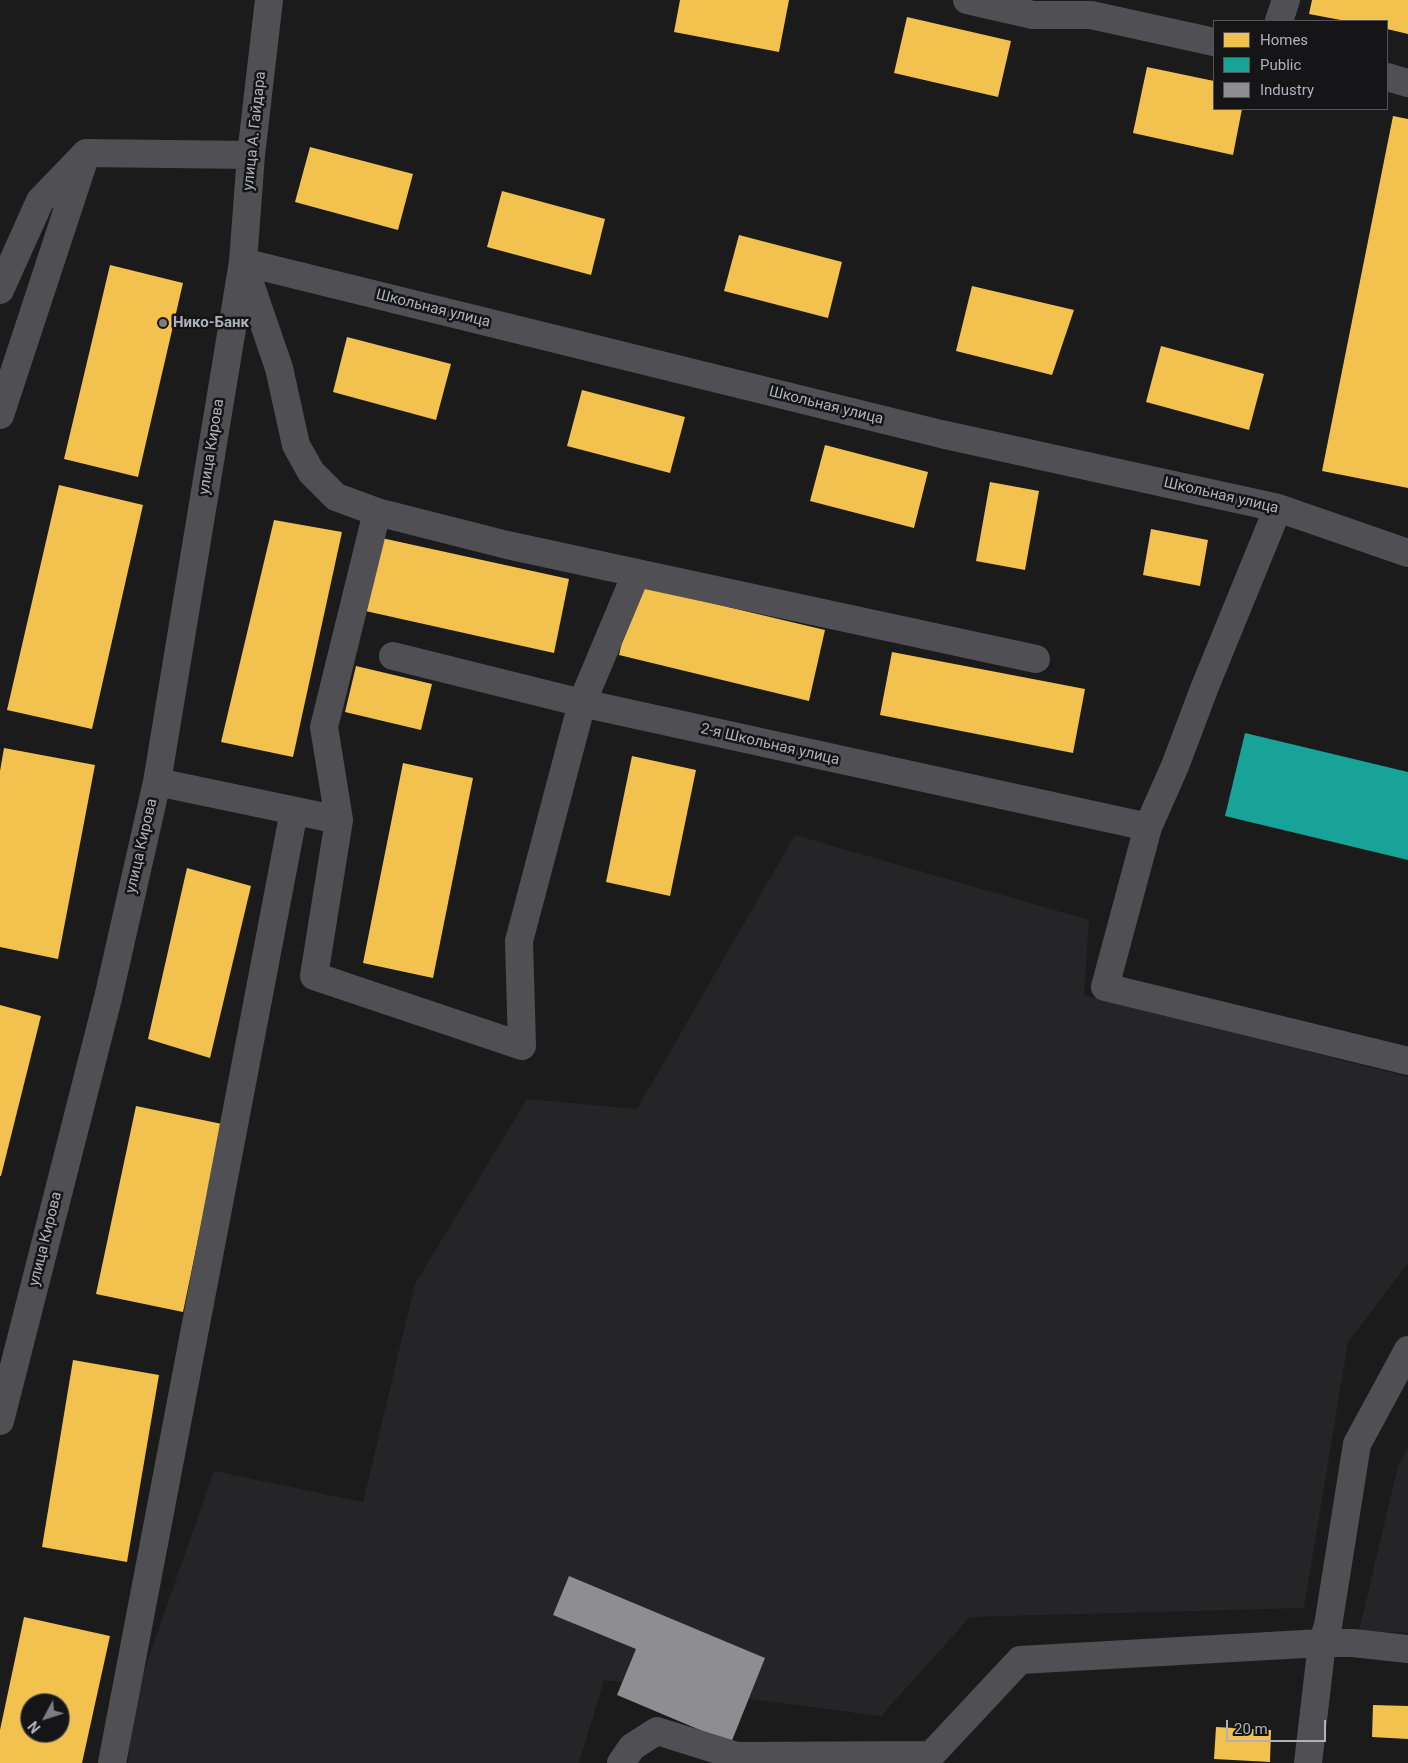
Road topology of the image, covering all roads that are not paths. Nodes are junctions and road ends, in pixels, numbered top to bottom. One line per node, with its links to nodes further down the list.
1 (269, 0): 10 (street, улица А. Гайдара)
2 (967, 0): 4 (street)
3 (1286, 0): 5 (street)
4 (1093, 8): 6 (street)
5 (1279, 20)
6 (1213, 42)
7 (1388, 77): 8 (street)
8 (1408, 82)
9 (86, 153): 10 (street); 12 (street); 13 (street)
10 (251, 155): 11 (street, улица А. Гайдара)
11 (243, 262): 14 (street, Школьная улица); 15 (street); 21 (street, улица Кирова)
12 (0, 290)
13 (0, 415)
14 (1278, 508): 16 (street, Школьная улица); 24 (street)
15 (377, 512): 17 (street); 23 (street)
16 (1408, 553)
17 (636, 574): 19 (street); 20 (street)
18 (393, 656): 20 (street, 2-я Школьная улица)
19 (1036, 659)
20 (582, 703): 23 (street); 24 (street, 2-я Школьная улица)
21 (157, 782): 22 (street); 27 (street, улица Кирова)
22 (294, 811): 23 (street); 30 (street)
23 (339, 820)
24 (1148, 828): 25 (street)
25 (1408, 1061)
26 (1408, 1350): 28 (street)
27 (0, 1421)
28 (1325, 1634): 29 (street); 31 (street); 32 (street)
29 (1408, 1649)
30 (112, 1763)
31 (621, 1763)
32 (1308, 1763)

